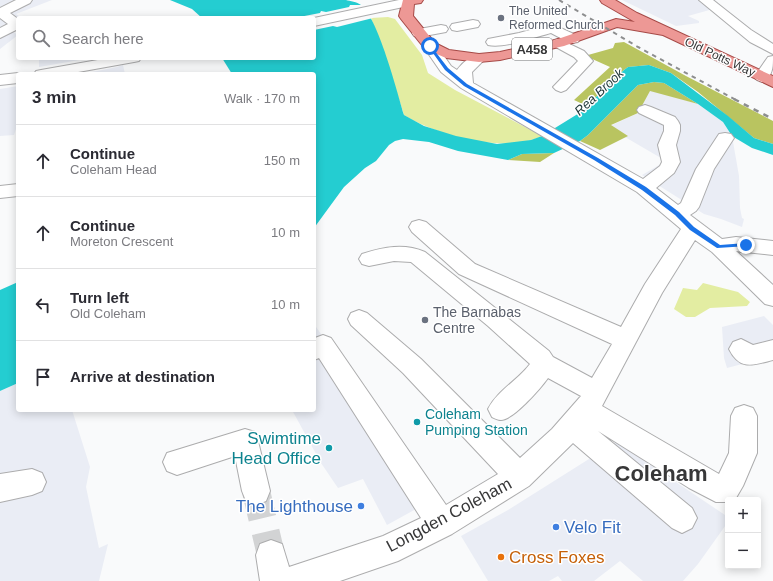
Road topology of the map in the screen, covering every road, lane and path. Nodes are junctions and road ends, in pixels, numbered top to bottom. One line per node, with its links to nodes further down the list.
1 (26, 0): 9 (street)
2 (606, 0): 7 (main road, Old Potts Way)
3 (705, 0): 19 (street)
4 (412, 1): 5 (street); 6 (main road)
5 (373, 10): 6 (street); 8 (street)
6 (406, 16): 14 (main road, A458)
7 (628, 20): 16 (main road, A458); 27 (main road, Old Potts Way)
8 (316, 22)
9 (16, 23)
10 (473, 24): 12 (street)
11 (16, 25): 15 (street)
12 (457, 26)
13 (441, 29): 14 (street)
14 (419, 33): 18 (main road, A458)
15 (0, 34)
16 (572, 39): 17 (street); 20 (main road, A458); 30 (street)
17 (493, 42)
18 (430, 46): 20 (main road, A458); 29 (street)
19 (773, 50)
20 (479, 58): 29 (street)
21 (107, 60): 23 (street); 24 (street)
22 (773, 60): 27 (street)
23 (137, 62)
24 (76, 71): 25 (street)
25 (64, 72)
26 (16, 75): 28 (street)
27 (767, 79)
28 (0, 80)
29 (466, 85): 33 (street)
30 (561, 87)
31 (645, 110): 33 (street)
32 (725, 138): 36 (street, Longden Coleham)
33 (644, 188): 36 (street)
34 (16, 190): 35 (street)
35 (0, 192)
36 (685, 221): 38 (street); 43 (street, Longden Coleham)
37 (419, 227): 43 (street)
38 (719, 247): 39 (street); 41 (street)
39 (773, 248)
40 (369, 259): 47 (street)
41 (773, 298)
42 (359, 319): 52 (street)
43 (626, 340): 49 (street, Longden Coleham)
44 (316, 349): 57 (street)
45 (741, 349): 46 (street)
46 (773, 350)
47 (544, 364): 48 (street); 49 (street)
48 (501, 409)
49 (585, 409): 50 (street); 52 (street, Longden Coleham); 56 (street)
50 (744, 416)
51 (177, 462): 55 (street)
52 (519, 477): 57 (street, Longden Coleham)
53 (32, 482): 54 (street)
54 (0, 488)
55 (256, 491)
56 (682, 518)
57 (442, 524): 58 (street, Longden Coleham)
58 (304, 580)

